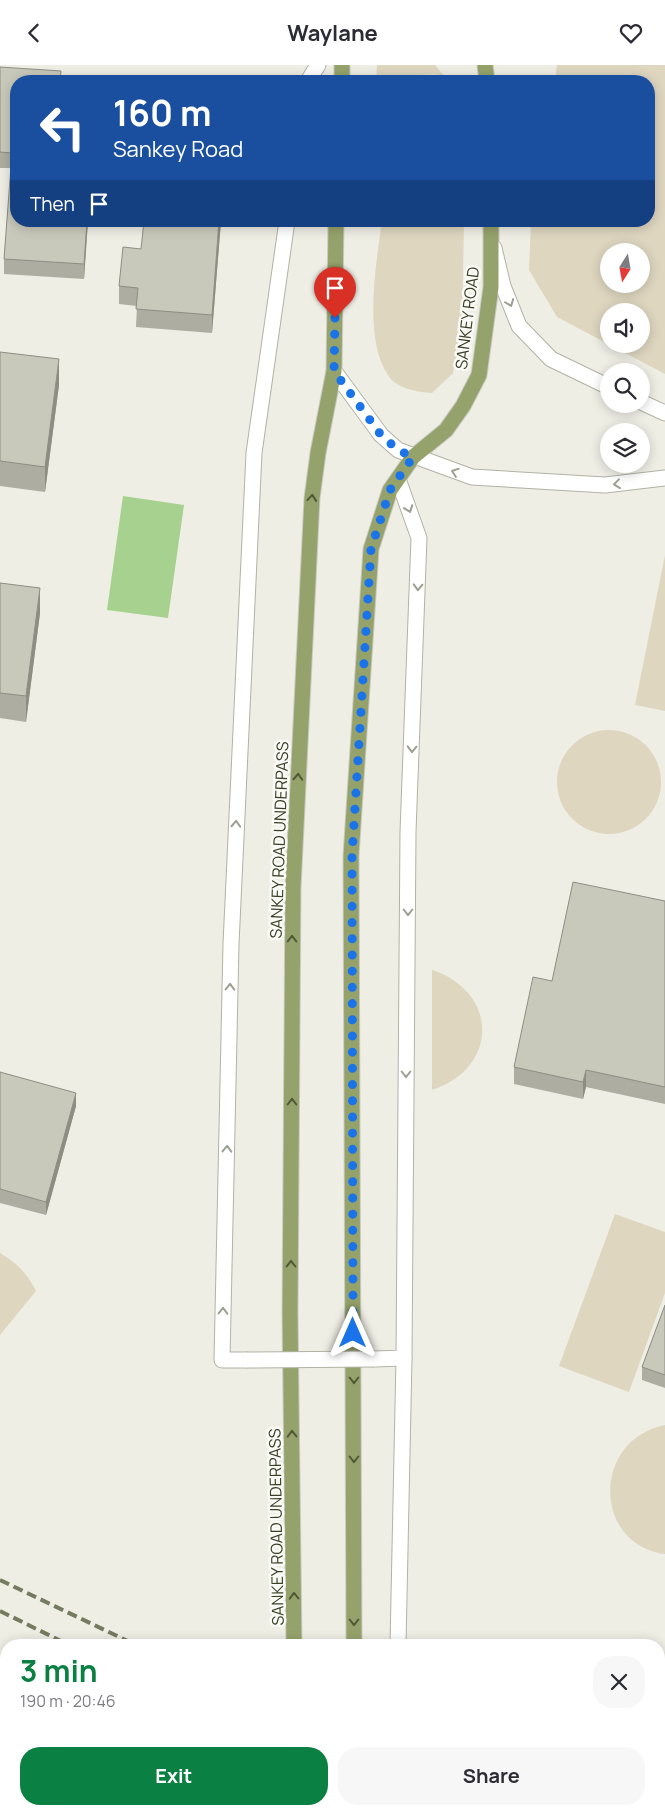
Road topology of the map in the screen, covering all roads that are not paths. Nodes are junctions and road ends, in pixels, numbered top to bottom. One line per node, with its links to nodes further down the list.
1 (286, 227): 12 (street, one-way to 1, bridge)
2 (336, 227): 5 (main road)
3 (491, 227): 4 (main road, SANKEY ROAD)
4 (492, 239): 6 (street, one-way to 6); 9 (main road, SANKEY ROAD)
5 (334, 371): 9 (street); 13 (main road, SANKEY ROAD UNDERPASS, one-way to 5)
6 (600, 383)
7 (650, 406): 8 (street)
8 (665, 413)
9 (413, 457): 10 (street, one-way to 9); 11 (main road)
10 (665, 478)
11 (398, 479): 12 (street, one-way to 12); 14 (main road, one-way to 14)
12 (404, 1358): 15 (street)
13 (294, 1639)
14 (354, 1639)
15 (398, 1639)

